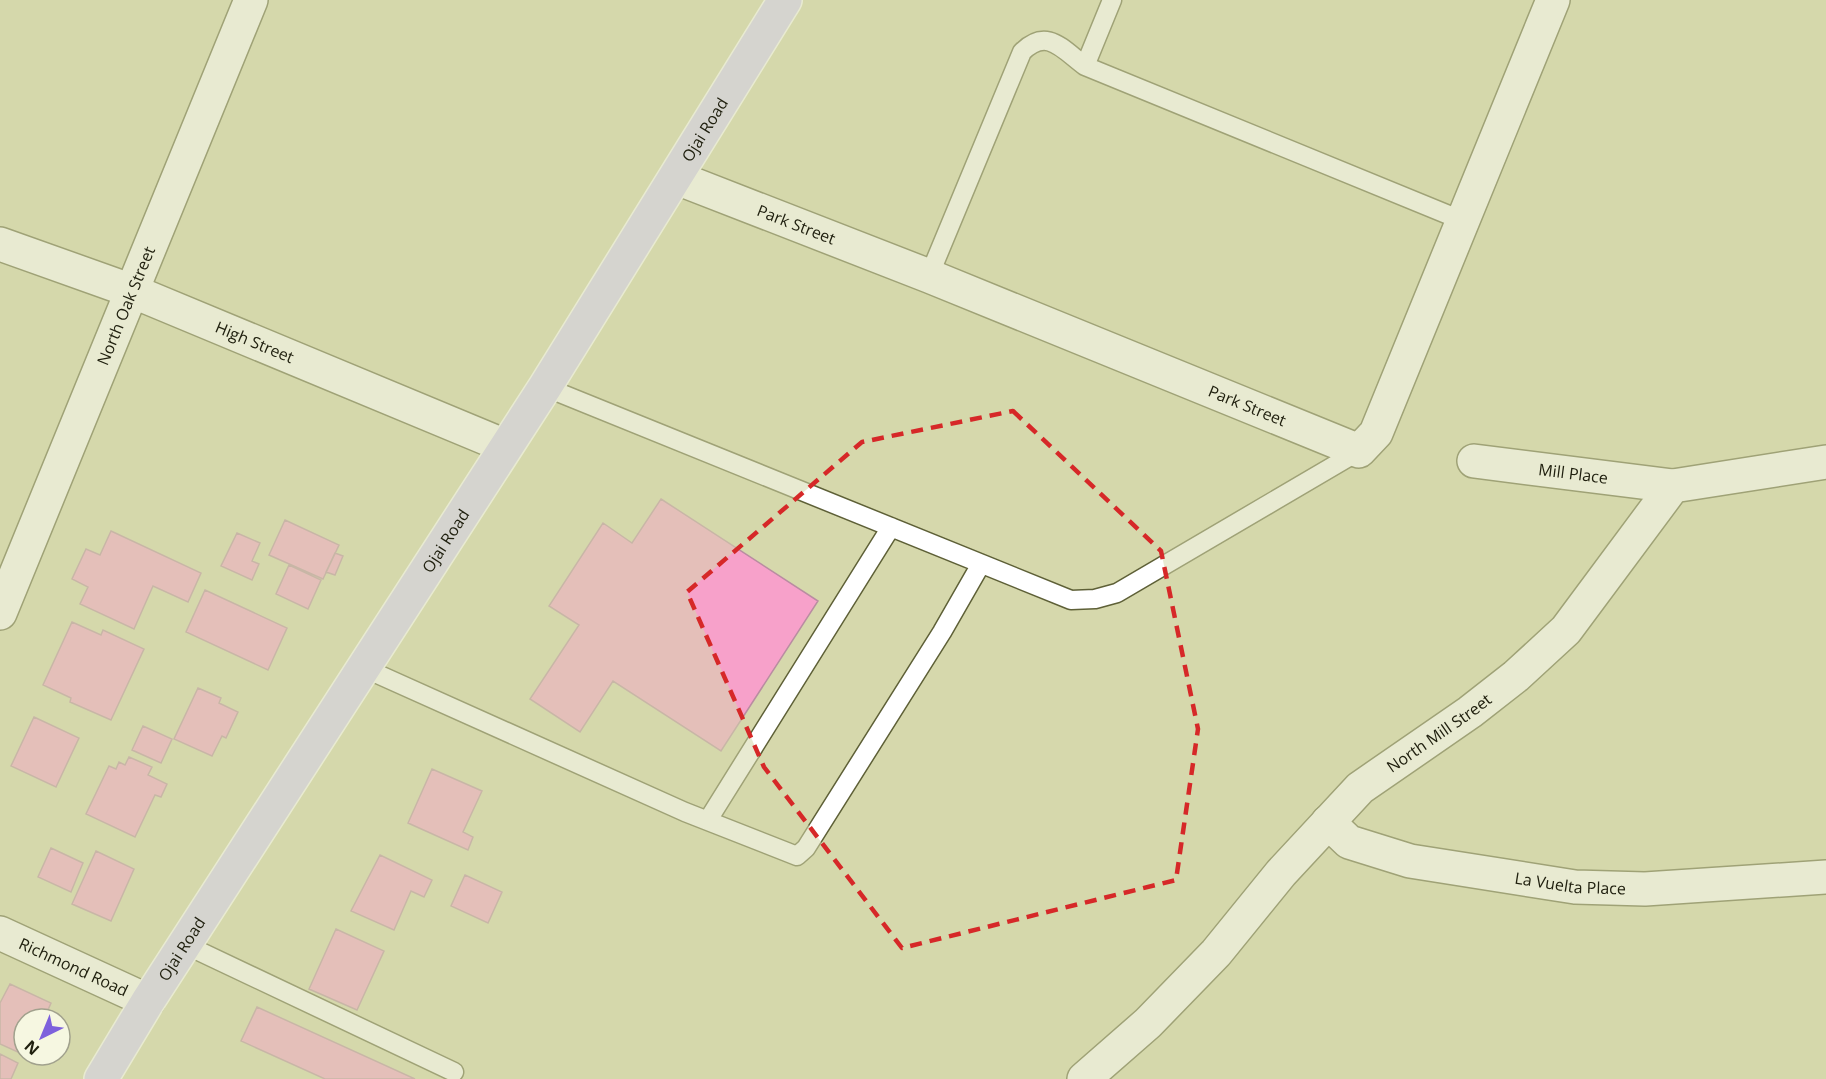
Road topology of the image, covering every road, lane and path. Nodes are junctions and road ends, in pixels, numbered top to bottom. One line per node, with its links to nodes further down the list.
1 (251, 0): 10 (street, North Oak Street)
2 (785, 0): 6 (main road, Ojai Road)
3 (1112, 0): 5 (lane)
4 (1553, 0): 7 (street)
5 (1085, 66): 7 (lane); 9 (lane)
6 (677, 178): 9 (street, Park Street); 11 (main road, Ojai Road)
7 (1461, 220): 13 (street)
8 (0, 244): 10 (street, High Street)
9 (929, 276): 13 (street, Park Street)
10 (132, 291): 12 (street, High Street); 19 (street, North Oak Street)
11 (544, 387): 12 (main road, Ojai Road); 17 (lane)
12 (505, 446): 20 (main road, Ojai Road)
13 (1359, 451): 18 (lane)
14 (1474, 461): 16 (street, Mill Place)
15 (1826, 462): 16 (street)
16 (1673, 486): 22 (street, North Mill Street)
17 (891, 527): 18 (lane); 21 (lane)
18 (981, 564): 21 (lane)
19 (0, 613)
20 (364, 668): 21 (lane); 25 (main road, Ojai Road)
21 (708, 820)
22 (1328, 822): 23 (street, La Vuelta Place); 29 (street, North Mill Street)
23 (1826, 877)
24 (0, 933): 26 (street, Richmond Road)
25 (186, 945): 26 (main road, Ojai Road); 27 (lane)
26 (148, 1001): 28 (main road, Ojai Road)
27 (454, 1072)
28 (101, 1079)
29 (1084, 1079)

